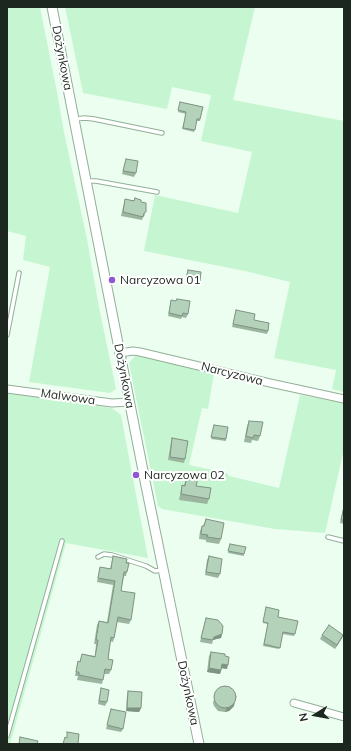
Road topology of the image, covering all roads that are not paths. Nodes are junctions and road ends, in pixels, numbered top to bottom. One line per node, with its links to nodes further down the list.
1 (52, 7): 2 (street, Dożynkowa)
2 (74, 119): 3 (lane); 4 (street, Dożynkowa)
3 (162, 133)
4 (87, 181): 5 (lane); 8 (street, Dożynkowa)
5 (157, 192)
6 (19, 273): 7 (lane)
7 (7, 335)
8 (120, 353): 10 (street, Narcyzowa); 11 (street, Dożynkowa)
9 (7, 389): 11 (street, Malwowa)
10 (344, 399)
11 (129, 402): 16 (street, Dożynkowa)
12 (328, 537): 14 (lane)
13 (62, 541): 19 (lane)
14 (344, 541)
15 (98, 558): 16 (lane)
16 (163, 570): 20 (street, Dożynkowa)
17 (294, 703): 18 (street)
18 (344, 718)
19 (7, 736)
20 (199, 744)

